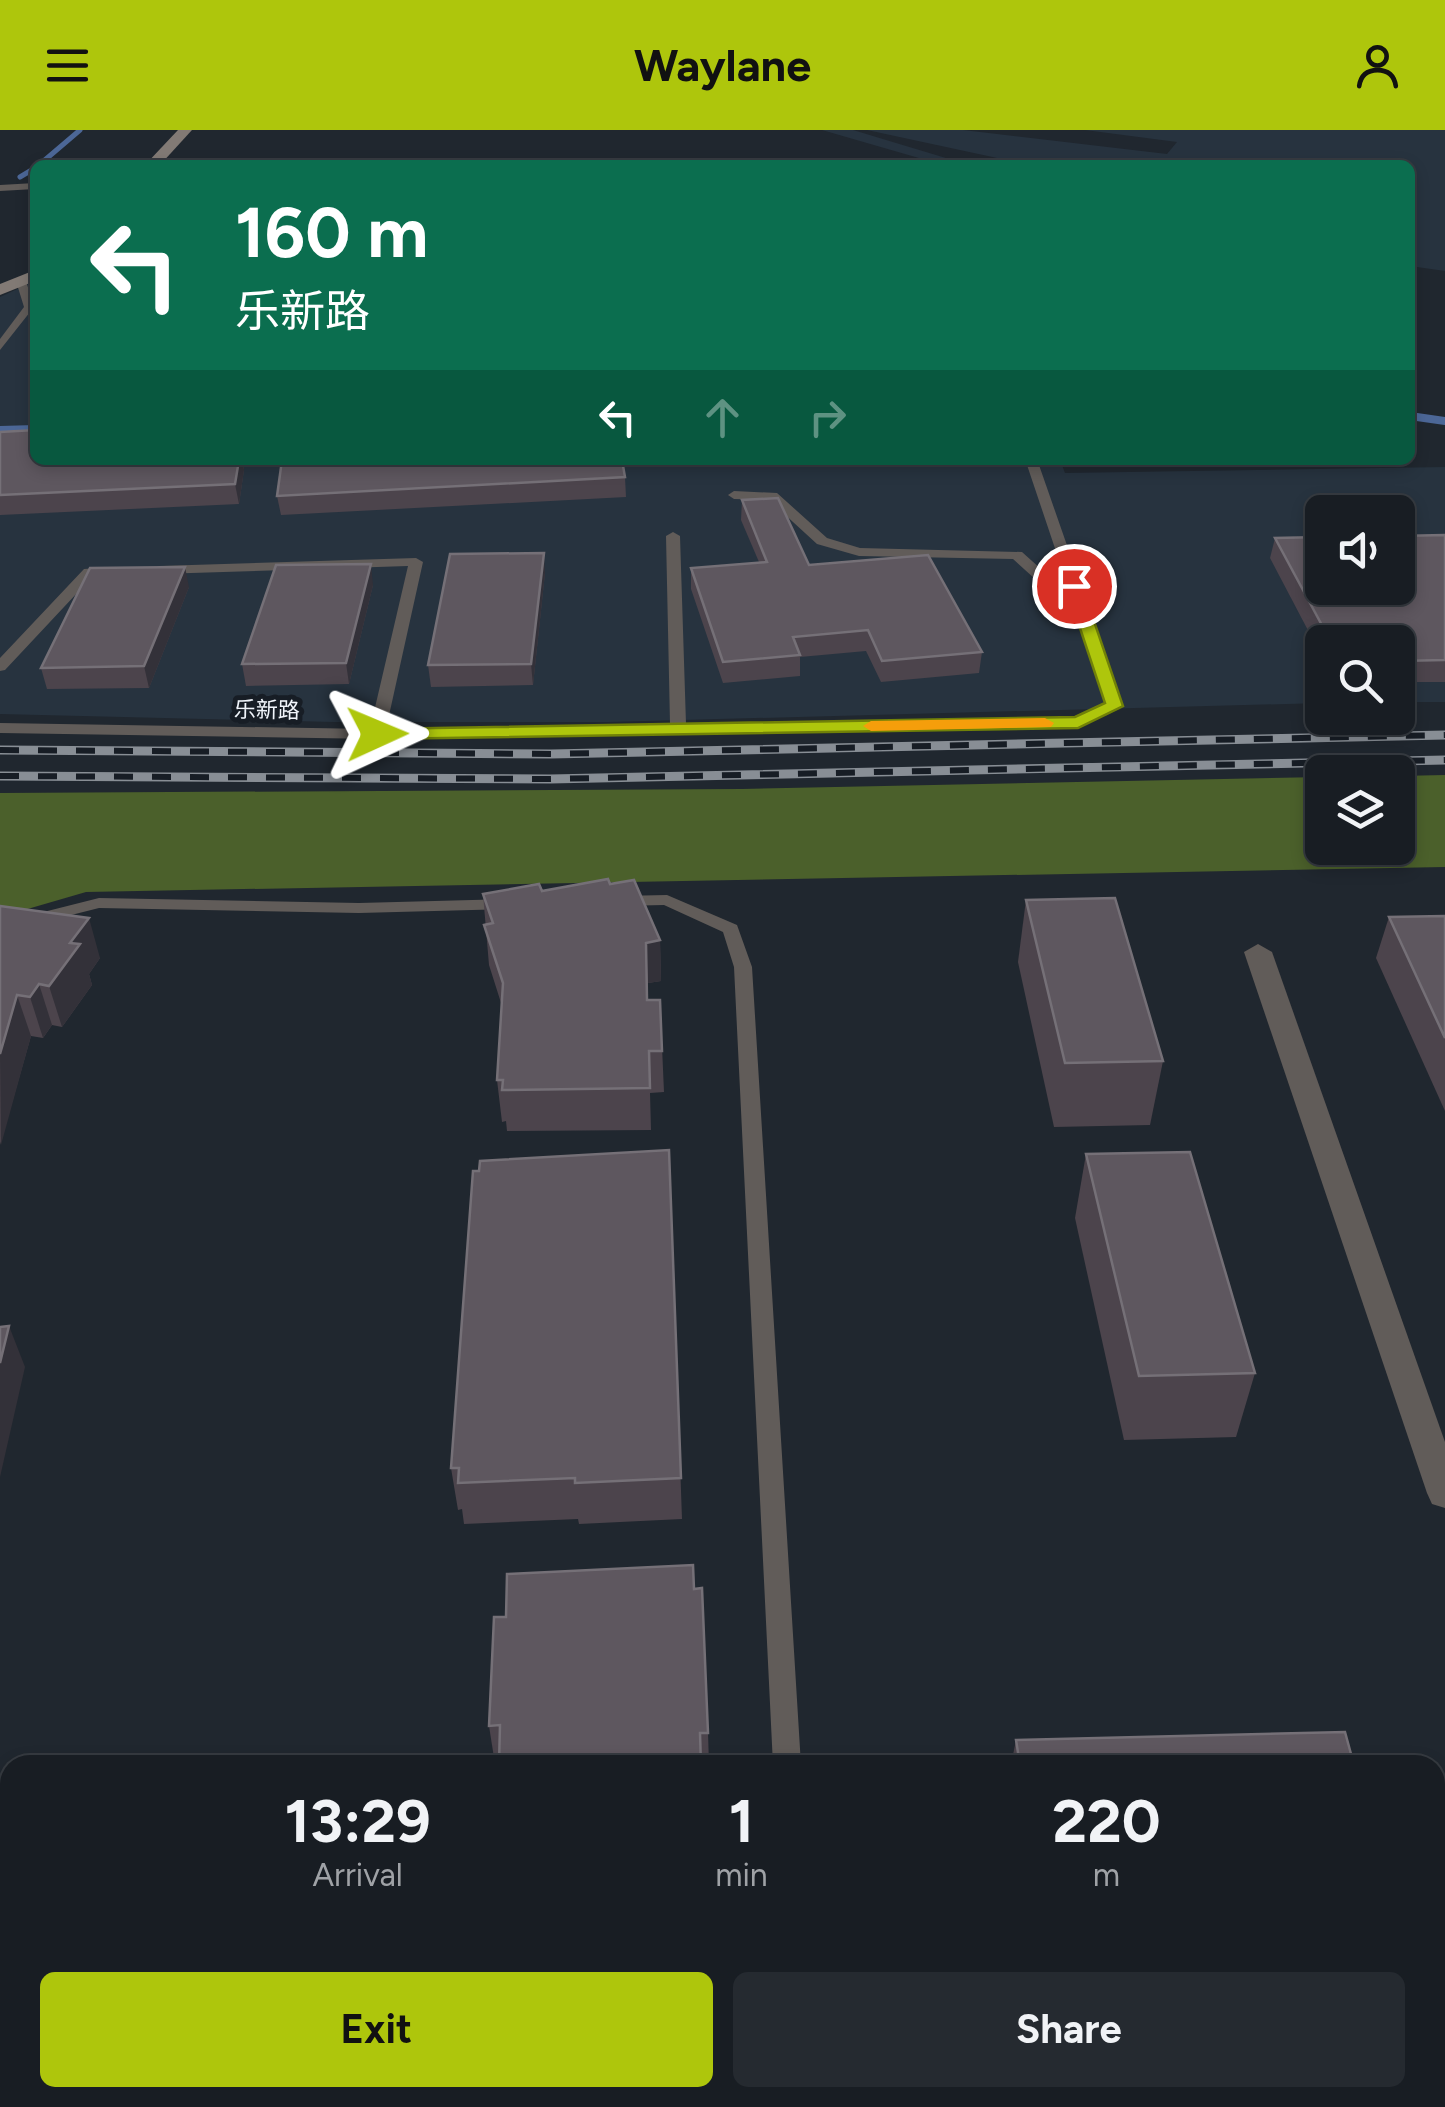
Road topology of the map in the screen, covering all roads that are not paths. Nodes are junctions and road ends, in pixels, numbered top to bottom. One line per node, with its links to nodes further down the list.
1 (185, 130): 2 (street)
2 (157, 160)
3 (30, 186): 4 (lane)
4 (0, 188)
5 (28, 278): 6 (street); 7 (lane)
6 (0, 290)
7 (0, 347)
8 (1033, 465): 13 (lane, 乐新路)
9 (734, 495): 13 (lane)
10 (673, 536): 16 (lane)
11 (147, 570): 17 (lane)
12 (128, 571): 14 (lane)
13 (1084, 616): 16 (lane, 乐新路)
14 (0, 667)
15 (0, 728): 17 (lane, 乐新路)
16 (678, 729): 17 (lane, 乐新路)
17 (377, 734)
18 (590, 902): 23 (lane)
19 (532, 904): 20 (lane)
20 (0, 928)
21 (1258, 952): 22 (street)
22 (1445, 1493)
23 (786, 1755)

